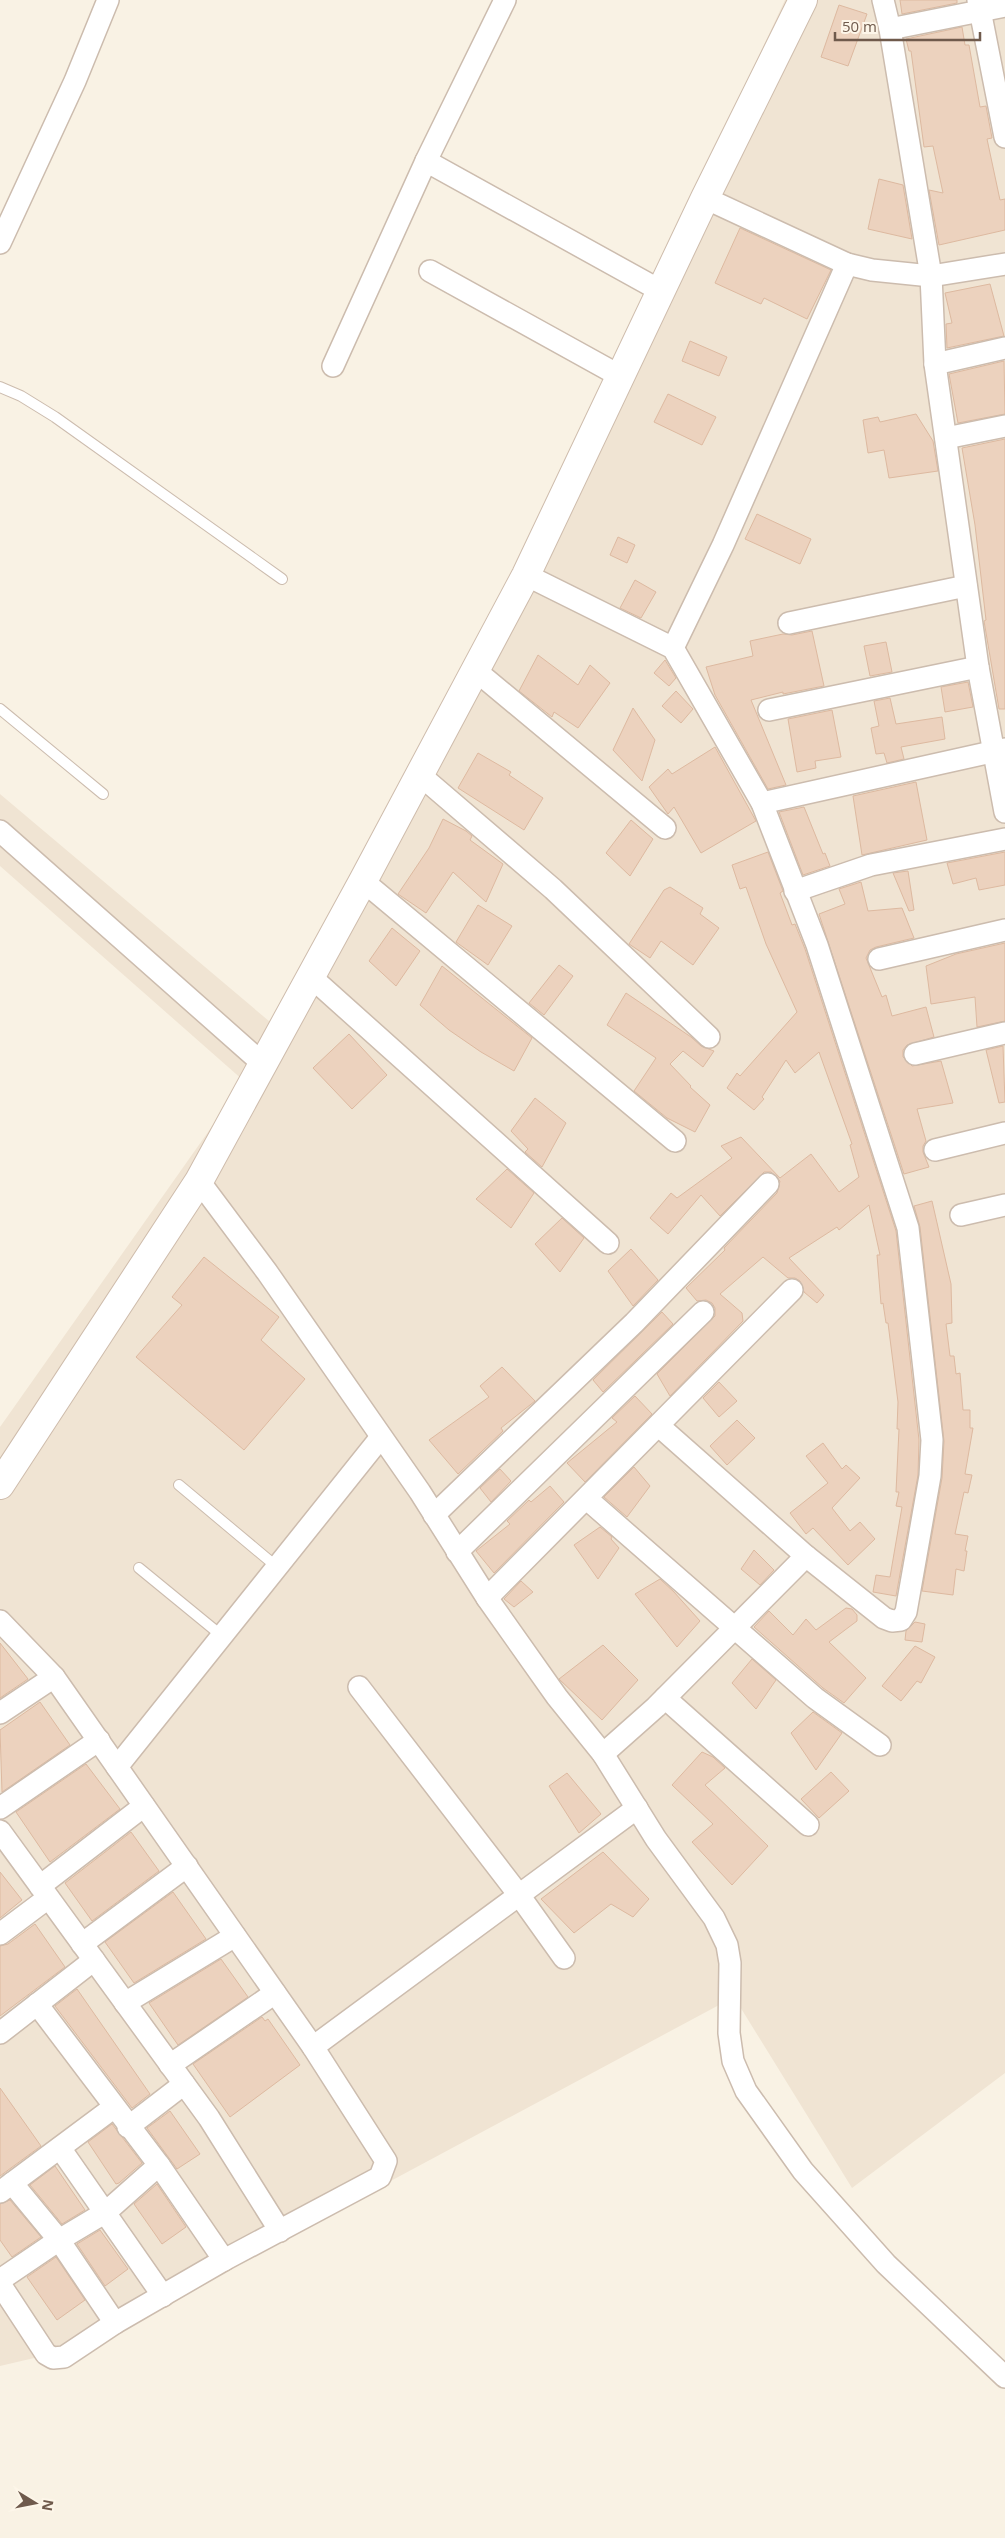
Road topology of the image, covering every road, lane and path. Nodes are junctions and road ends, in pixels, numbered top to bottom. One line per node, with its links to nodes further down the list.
1 (108, 0): 11 (street)
2 (506, 0): 9 (street)
3 (803, 0): 10 (street)
4 (883, 0): 7 (street)
5 (979, 6): 6 (street); 7 (street); 8 (street)
6 (1005, 6)
7 (890, 29): 15 (street)
8 (1005, 137)
9 (426, 161): 16 (street); 19 (street)
10 (704, 198): 12 (street); 16 (street)
11 (0, 244)
12 (847, 264): 15 (street); 28 (street)
13 (1005, 264): 15 (street)
14 (430, 272): 20 (street)
15 (931, 276): 18 (street)
16 (661, 291): 20 (street)
17 (1005, 348): 18 (street)
18 (935, 364): 23 (street)
19 (333, 366)
20 (620, 376): 24 (street)
21 (0, 387): 25 (lane)
22 (1005, 426): 23 (street)
23 (946, 438): 26 (street)
24 (526, 575): 28 (street); 30 (street)
25 (282, 579)
26 (966, 586): 27 (street); 29 (street)
27 (789, 623)
28 (673, 648): 36 (street)
29 (978, 667): 32 (street); 33 (street)
30 (475, 670): 34 (street); 38 (street)
31 (0, 709): 35 (lane)
32 (769, 710)
33 (999, 751): 36 (street); 37 (street)
34 (420, 776): 41 (street); 47 (street)
35 (103, 794)
36 (762, 803): 42 (street)
37 (1005, 812)
38 (664, 828)
39 (0, 831): 49 (street)
40 (1005, 839): 42 (street)
41 (364, 881): 45 (street); 51 (street)
42 (795, 891): 67 (street)
43 (1005, 930): 44 (street)
44 (879, 959)
45 (310, 976): 49 (street); 57 (street)
46 (1005, 1033): 48 (street)
47 (709, 1036)
48 (915, 1054)
49 (262, 1062): 53 (street)
50 (1005, 1133): 52 (street)
51 (675, 1142)
52 (935, 1150)
53 (199, 1181): 61 (street); 62 (street)
54 (768, 1184): 65 (street)
55 (1005, 1205): 56 (street)
56 (961, 1215)
57 (608, 1243)
58 (792, 1290): 60 (street)
59 (704, 1312): 66 (street)
60 (659, 1426): 64 (street); 67 (street)
61 (381, 1437): 65 (street); 68 (street)
62 (0, 1485)
63 (179, 1485): 68 (lane)
64 (587, 1499): 70 (street); 72 (street)
65 (434, 1515): 66 (street)
66 (457, 1552): 70 (street)
67 (806, 1556): 72 (street)
68 (277, 1567): 73 (street)
69 (139, 1568): 73 (lane)
70 (487, 1598): 80 (street)
71 (0, 1621): 74 (street)
72 (734, 1628): 76 (street); 79 (street)
73 (222, 1636): 81 (street)
74 (54, 1677): 77 (street); 78 (street)
75 (359, 1687): 89 (street)
76 (665, 1698): 80 (street); 85 (street)
77 (0, 1713)
78 (99, 1740): 81 (street); 83 (street)
79 (880, 1745)
80 (603, 1754): 84 (street)
81 (117, 1767): 82 (street)
82 (144, 1806): 87 (street); 88 (street)
83 (0, 1808)
84 (637, 1808): 89 (street); 114 (street)
85 (808, 1825)
86 (0, 1831): 88 (street)
87 (186, 1866): 91 (street); 92 (street)
88 (44, 1892): 90 (street); 92 (street)
89 (519, 1895): 93 (street); 98 (street)
90 (0, 1934)
91 (235, 1936): 94 (street); 95 (street)
92 (88, 1952): 95 (street); 96 (street)
93 (564, 1958)
94 (275, 1993): 98 (street); 99 (street)
95 (125, 2003): 99 (street)
96 (37, 2004): 97 (street); 101 (street)
97 (0, 2033)
98 (313, 2047): 107 (street)
99 (170, 2065): 100 (street)
100 (184, 2084): 102 (street); 107 (street)
101 (113, 2108): 102 (street); 103 (street)
102 (128, 2128): 104 (street)
103 (60, 2148): 105 (street); 106 (street)
104 (159, 2165): 106 (street); 109 (street)
105 (6, 2187): 108 (street)
106 (106, 2212): 108 (street); 112 (street)
107 (280, 2231): 109 (street)
108 (59, 2240): 110 (street); 113 (street)
109 (224, 2260): 112 (street)
110 (0, 2280)
111 (0, 2284): 113 (street)
112 (163, 2296): 113 (street)
113 (115, 2323)
114 (1005, 2377)

